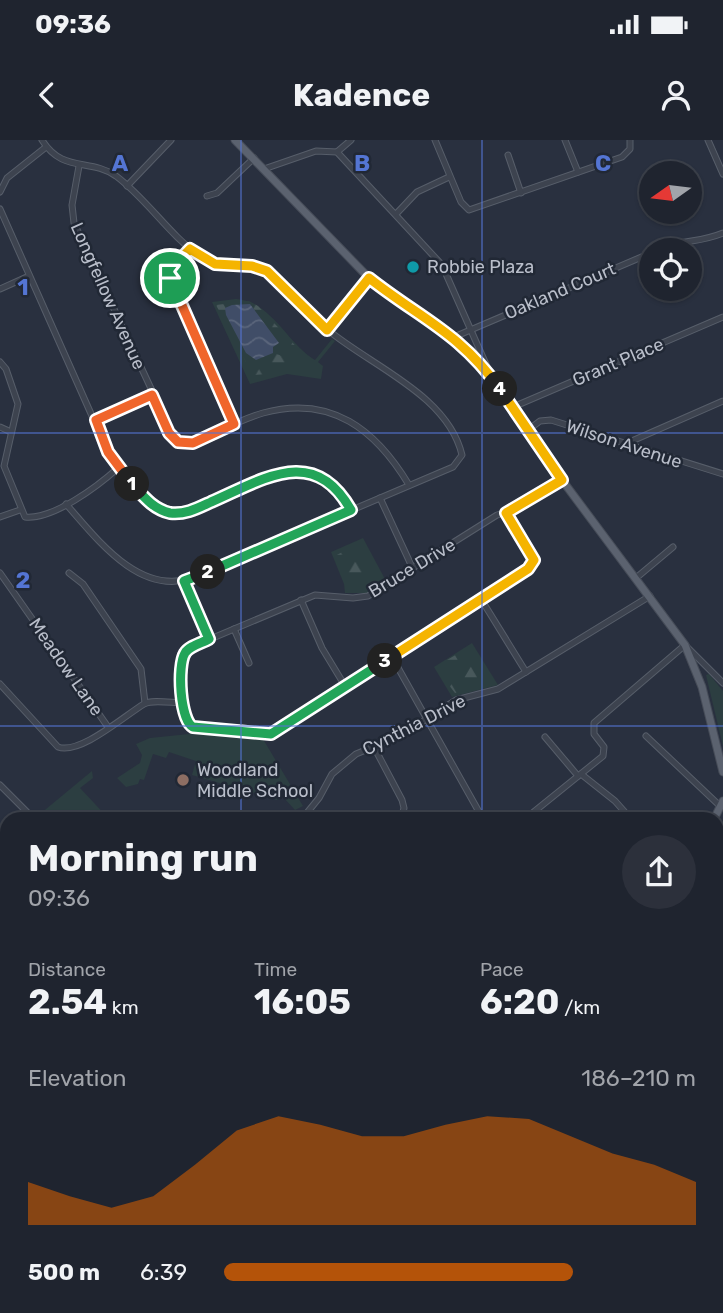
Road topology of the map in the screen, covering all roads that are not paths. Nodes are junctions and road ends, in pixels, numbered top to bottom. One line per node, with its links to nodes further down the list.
1 (42, 140): 9 (street)
2 (170, 140): 18 (street)
3 (235, 140): 12 (main road)
4 (351, 140): 10 (street)
5 (435, 140): 17 (street)
6 (565, 140): 16 (street)
7 (708, 140): 15 (street)
8 (631, 142): 16 (street)
9 (46, 147): 13 (street); 19 (street)
10 (337, 152): 14 (street); 23 (street)
11 (508, 155): 20 (street)
12 (254, 158): 14 (main road); 21 (street)
13 (79, 166): 18 (street); 37 (street, Longfellow Avenue)
14 (264, 169): 29 (main road)
15 (722, 170)
16 (578, 172): 20 (street)
17 (449, 177): 20 (street); 23 (street)
18 (127, 186): 26 (street)
19 (0, 192)
20 (521, 193)
21 (207, 196)
22 (0, 209): 28 (street)
23 (397, 213): 33 (street)
24 (723, 233): 25 (street)
25 (702, 240)
26 (190, 249): 32 (street); 41 (street)
27 (639, 258): 33 (street, Oakland Court)
28 (29, 276): 30 (street); 40 (street)
29 (369, 278): 32 (street); 34 (main road)
30 (0, 289)
31 (723, 317): 39 (street, Grant Place)
32 (327, 330): 49 (street)
33 (470, 330): 34 (street, Oakland Court); 36 (street)
34 (454, 337): 36 (main road)
35 (0, 362): 44 (street)
36 (492, 377): 39 (main road)
37 (152, 395): 40 (street); 41 (street, Longfellow Avenue)
38 (723, 401): 45 (street)
39 (513, 407): 43 (main road)
40 (96, 420): 46 (street)
41 (234, 424): 49 (street, Longfellow Avenue)
42 (0, 427): 44 (street)
43 (528, 430): 45 (street, Wilson Avenue); 48 (main road)
44 (11, 432): 52 (street)
45 (625, 444): 47 (street, Wilson Avenue)
46 (118, 468): 51 (street); 53 (street)
47 (723, 474)
48 (562, 480): 54 (street, Bruce Drive); 60 (main road)
49 (409, 485): 50 (street)
50 (380, 498): 53 (street); 57 (street)
51 (66, 504): 52 (street); 61 (street)
52 (20, 510): 55 (street)
53 (351, 510): 61 (street)
54 (506, 513): 57 (street, Bruce Drive); 63 (street)
55 (0, 517)
56 (673, 547): 60 (street)
57 (413, 569): 64 (street, Bruce Drive)
58 (0, 573): 77 (street, Meadow Lane)
59 (69, 573): 74 (street)
60 (636, 578): 62 (main road)
61 (184, 581): 66 (street)
62 (650, 596): 67 (main road); 70 (street, Cynthia Drive)
63 (481, 599): 68 (street); 70 (street)
64 (301, 600): 65 (street, Bruce Drive); 73 (street)
65 (234, 629): 66 (street, Bruce Drive); 69 (street)
66 (209, 639): 75 (street, Bruce Drive)
67 (685, 645): 71 (street); 81 (main road); 82 (street)
68 (392, 657): 73 (street); 76 (street)
69 (249, 663)
70 (526, 672): 76 (street, Cynthia Drive)
71 (723, 683)
72 (0, 684): 77 (street)
73 (345, 687): 75 (street)
74 (145, 703): 75 (street); 77 (street)
75 (182, 703)
76 (428, 718): 80 (street, Cynthia Drive); 88 (street)
77 (108, 727)
78 (646, 736): 84 (street)
79 (545, 737): 82 (street)
80 (374, 747): 86 (street, Cynthia Drive); 87 (street)
81 (723, 772)
82 (580, 775): 89 (street); 90 (street)
83 (0, 785): 85 (street)
84 (722, 804)
85 (27, 812)
86 (307, 812)
87 (403, 812)
88 (479, 812)
89 (534, 812)
90 (625, 812)

